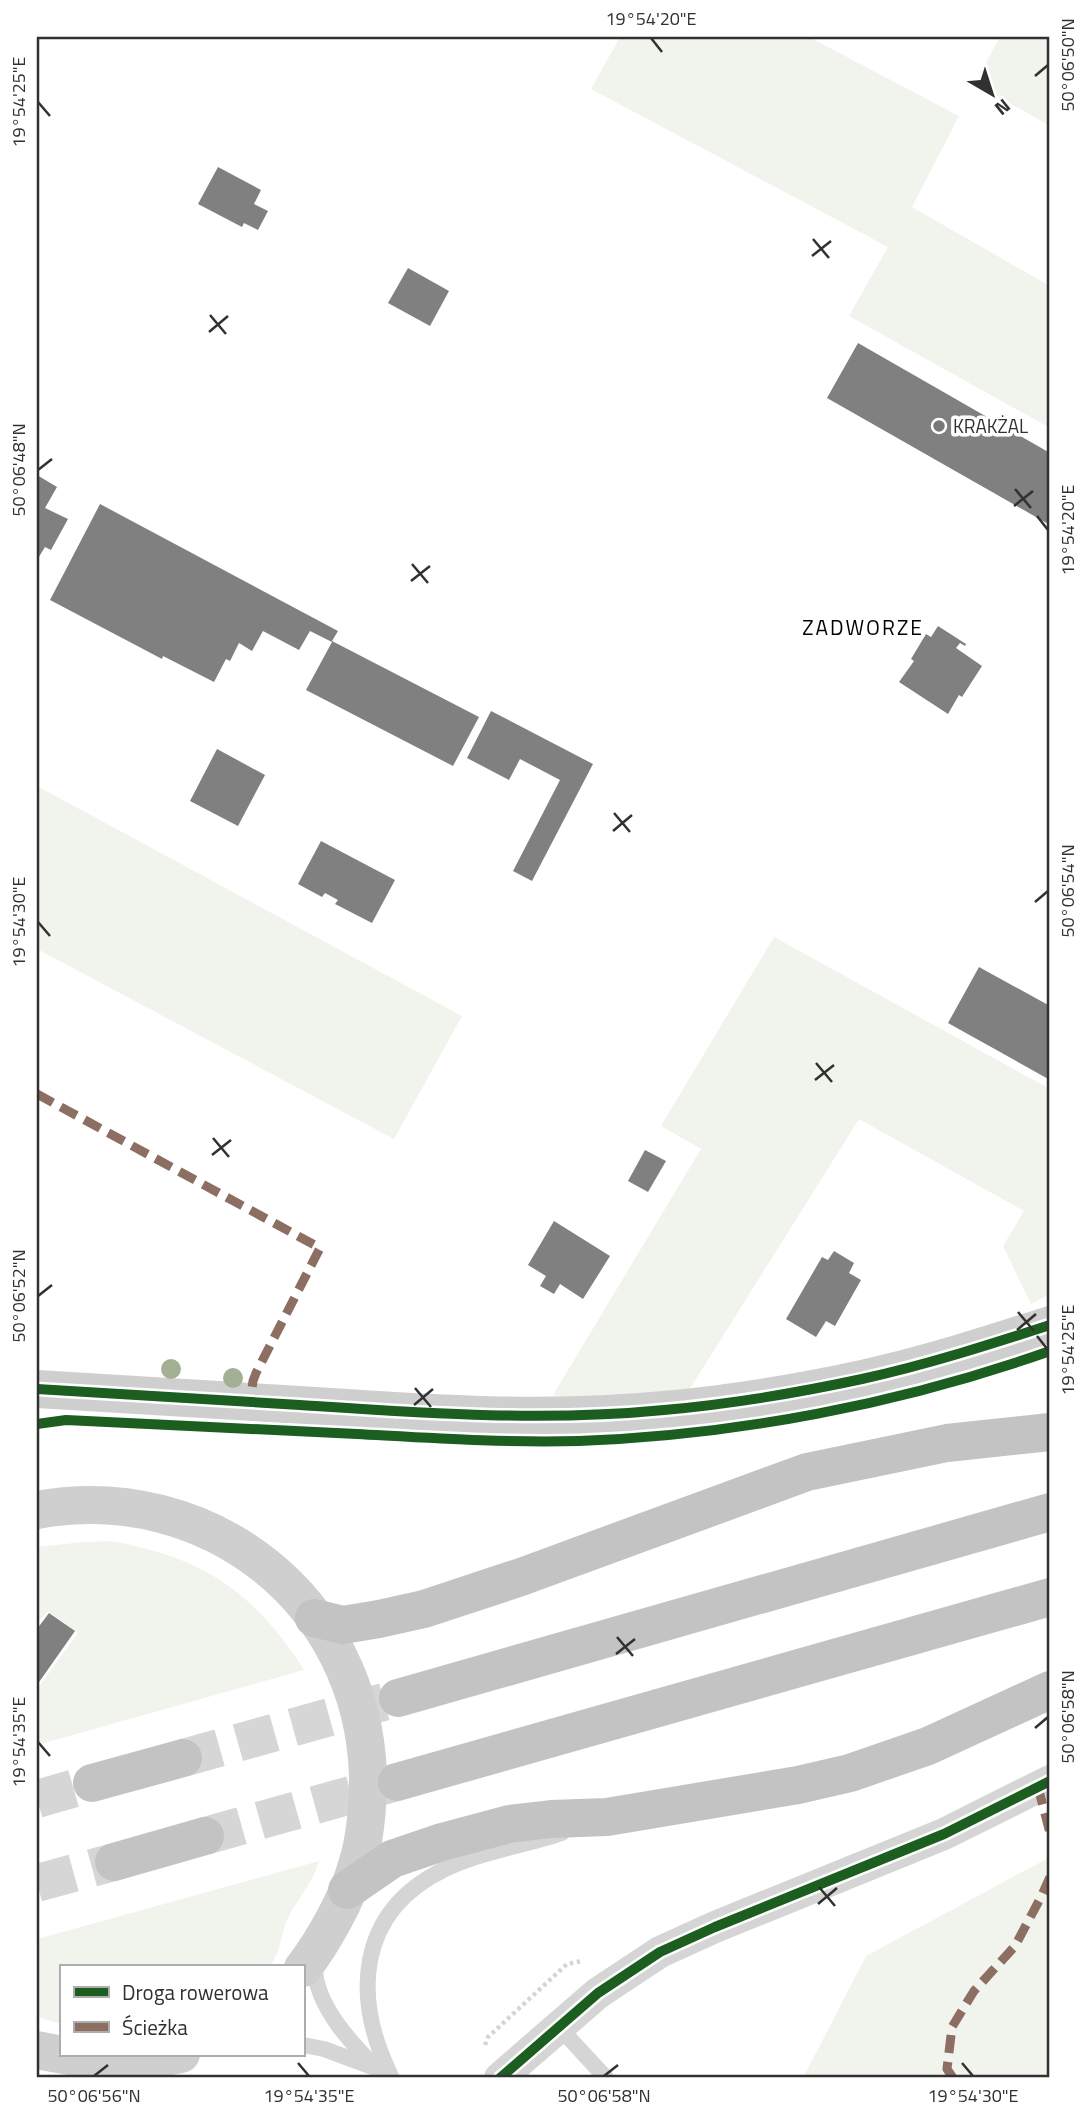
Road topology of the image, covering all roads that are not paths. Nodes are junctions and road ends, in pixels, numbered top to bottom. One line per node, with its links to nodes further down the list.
1 (1050, 1325): 2 (street)
2 (37, 1389)
3 (1050, 1432): 7 (highway)
4 (37, 1510): 7 (street)
5 (1050, 1512): 9 (highway)
6 (1050, 1597): 12 (highway)
7 (314, 1618): 17 (street)
8 (1050, 1690): 14 (highway)
9 (398, 1698)
10 (183, 1758): 13 (highway)
11 (1050, 1781): 19 (street)
12 (397, 1782)
13 (92, 1783)
14 (607, 1818): 17 (highway); 25 (lane)
15 (205, 1836): 16 (highway)
16 (114, 1862)
17 (347, 1890): 18 (street)
18 (310, 1959): 25 (lane)
19 (558, 2026): 26 (street); 27 (lane)
20 (304, 2045): 25 (lane)
21 (37, 2050): 22 (street)
22 (60, 2055)
23 (67, 2056): 24 (street)
24 (170, 2056)
25 (385, 2075)
26 (500, 2078)
27 (606, 2078)

